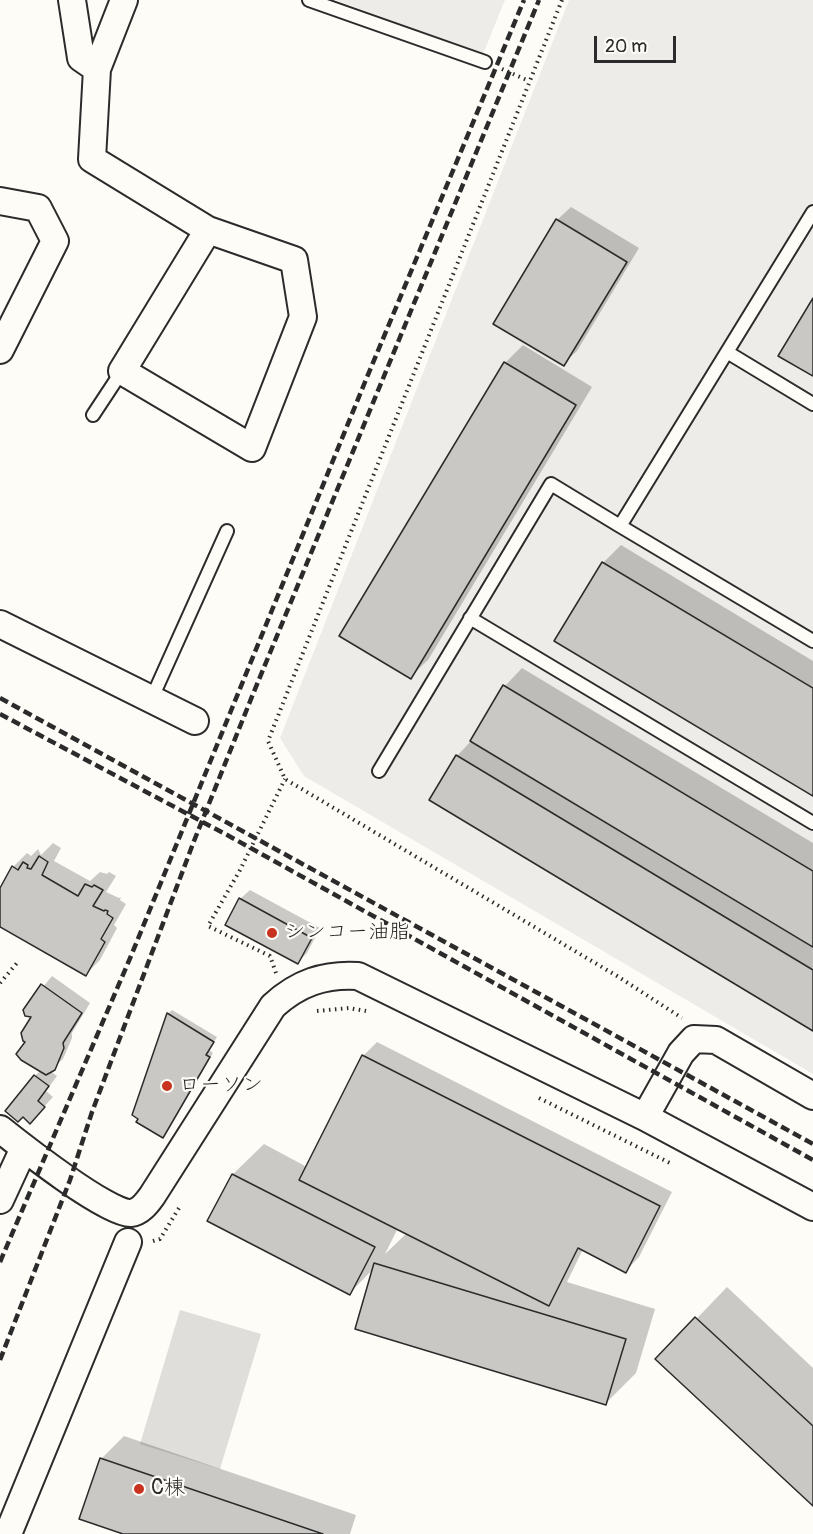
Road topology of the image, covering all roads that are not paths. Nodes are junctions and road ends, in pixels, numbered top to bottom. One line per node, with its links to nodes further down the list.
1 (72, 0): 5 (street)
2 (124, 0): 5 (street)
3 (309, 0): 4 (lane)
4 (485, 62)
5 (97, 69): 8 (street)
6 (0, 201): 9 (street)
7 (813, 212): 10 (lane)
8 (208, 230): 11 (street); 11 (street)
9 (0, 350)
10 (727, 352): 12 (lane); 14 (lane)
11 (122, 371): 13 (lane)
12 (813, 404)
13 (93, 415)
14 (620, 526): 16 (lane); 18 (lane)
15 (227, 531): 19 (lane)
16 (470, 618): 21 (lane); 22 (lane)
17 (0, 624): 19 (street)
18 (813, 641)
19 (151, 700): 20 (street)
20 (195, 721)
21 (379, 771)
22 (813, 823)
23 (813, 1096): 24 (street)
24 (645, 1117): 26 (street); 28 (street)
25 (0, 1129): 26 (street)
26 (24, 1148): 27 (street)
27 (0, 1200)
28 (813, 1207)
29 (126, 1247): 30 (street)
30 (8, 1534)

